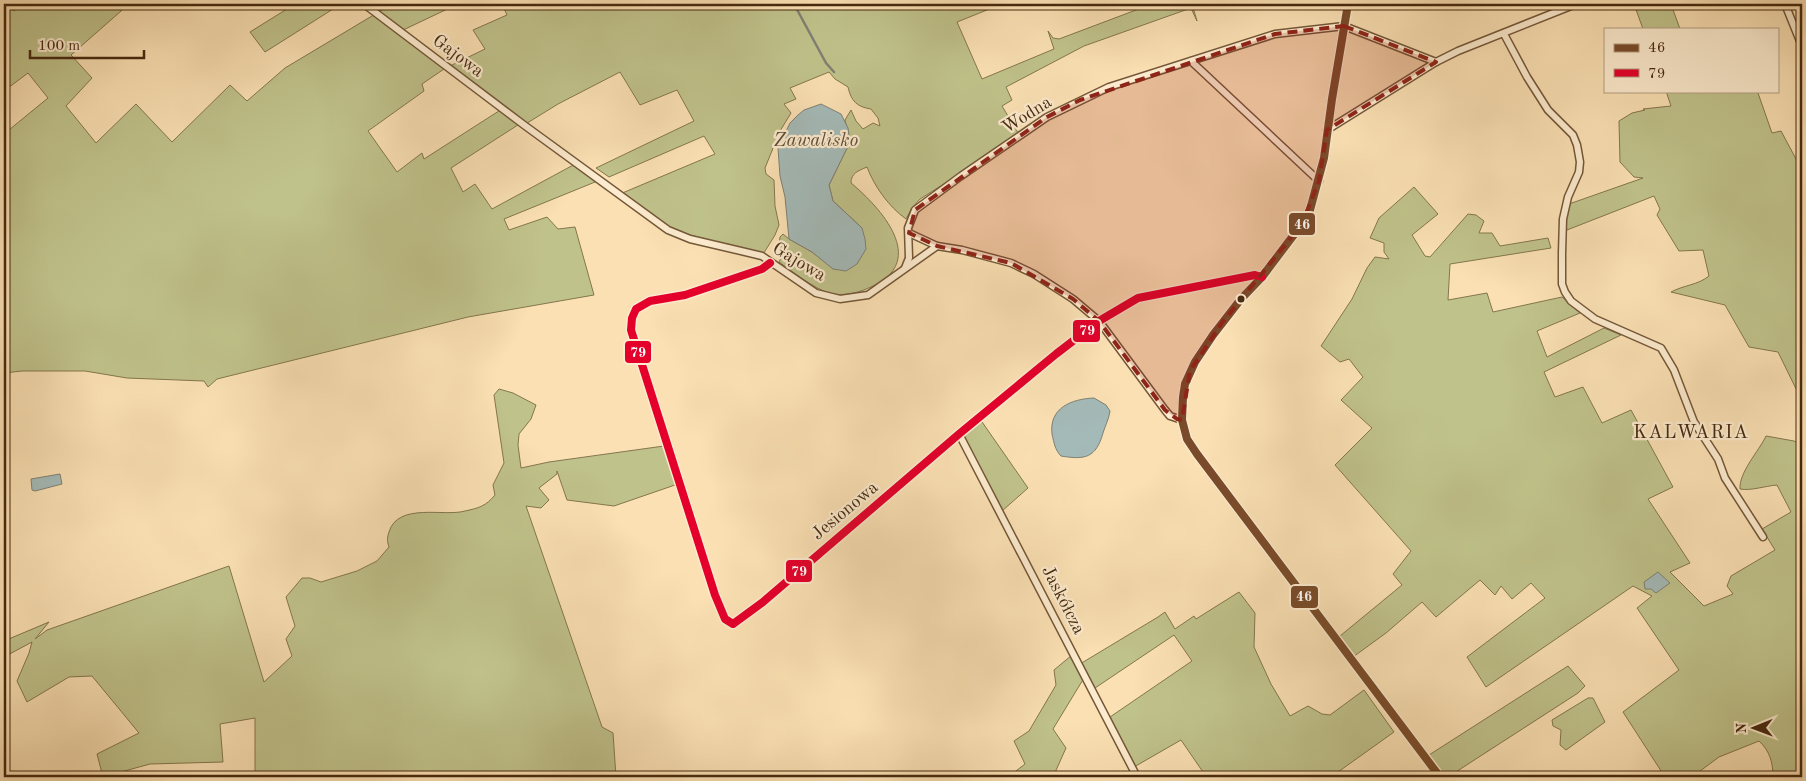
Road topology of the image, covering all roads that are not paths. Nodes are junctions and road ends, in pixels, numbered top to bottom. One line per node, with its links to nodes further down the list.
1 (364, 4): 14 (street, Gajowa)
2 (1348, 4): 5 (street)
3 (1576, 4): 6 (street)
4 (1785, 4): 7 (street)
5 (1344, 26): 8 (street, Wodna); 9 (street); 10 (street)
6 (1504, 34): 9 (street); 20 (street)
7 (1802, 46)
8 (1191, 61): 11 (street); 12 (street, Wodna)
9 (1436, 62): 10 (street)
10 (1327, 130): 11 (street)
11 (1319, 181): 16 (street)
12 (909, 233): 13 (street); 15 (street, Wodna)
13 (937, 246): 15 (street, Gajowa); 17 (street)
14 (770, 262): 15 (street, Gajowa); 19 (street, Jesionowa)
15 (904, 269)
16 (1262, 277): 17 (street, Jesionowa); 18 (street)
17 (1099, 321): 18 (street); 19 (street, Jesionowa)
18 (1182, 420): 22 (street)
19 (960, 435): 21 (street, Jaskółcza)
20 (1763, 538)
21 (1137, 777)
22 (1440, 777)

